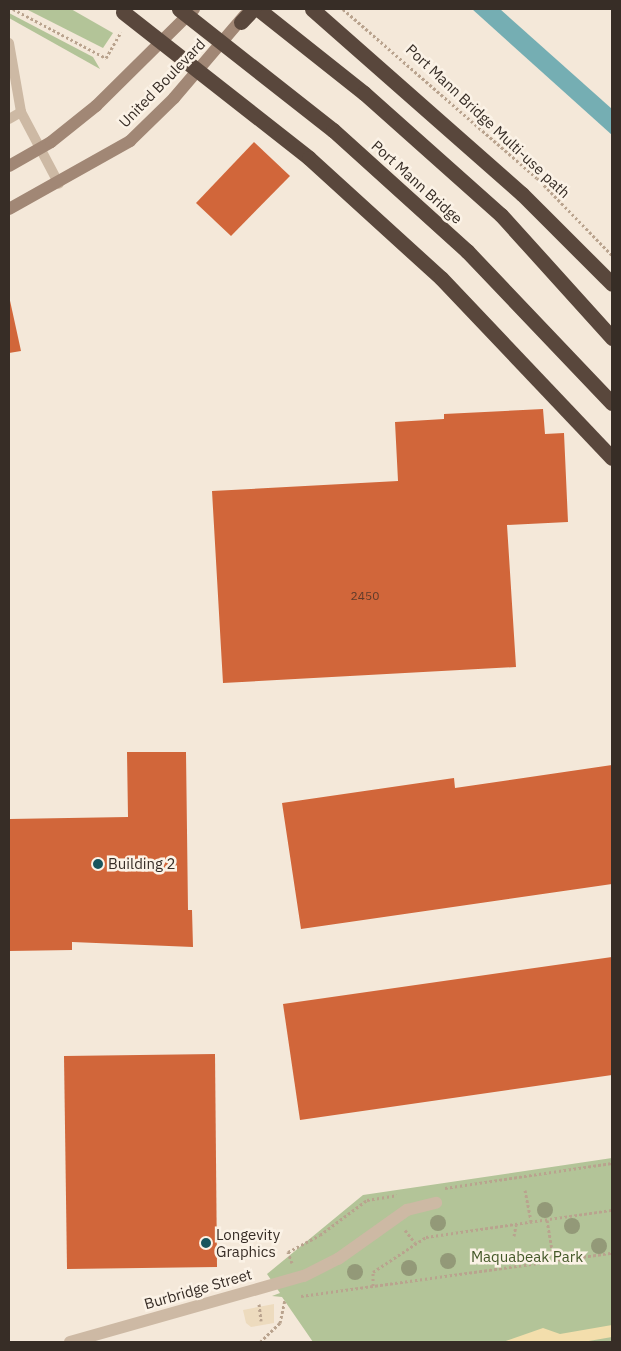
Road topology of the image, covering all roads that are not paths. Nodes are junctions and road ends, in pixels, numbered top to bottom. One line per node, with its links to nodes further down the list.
1 (180, 9): 17 (highway, Port Mann Bridge, bridge)
2 (194, 9): 11 (main road, United Boulevard)
3 (253, 9): 7 (highway)
4 (258, 9): 16 (highway, Port Mann Bridge)
5 (312, 9): 15 (highway)
6 (121, 10): 18 (highway, bridge)
7 (245, 15): 13 (main road, United Boulevard)
8 (9, 43): 9 (lane)
9 (21, 112): 10 (lane); 11 (lane)
10 (9, 119)
11 (38, 149): 12 (main road, United Boulevard); 13 (lane)
12 (9, 166)
13 (59, 184): 14 (main road, United Boulevard)
14 (9, 210)
15 (612, 284)
16 (612, 338)
17 (612, 403)
18 (612, 458)
19 (436, 1203): 20 (street, Burbridge Street)
20 (70, 1342)

